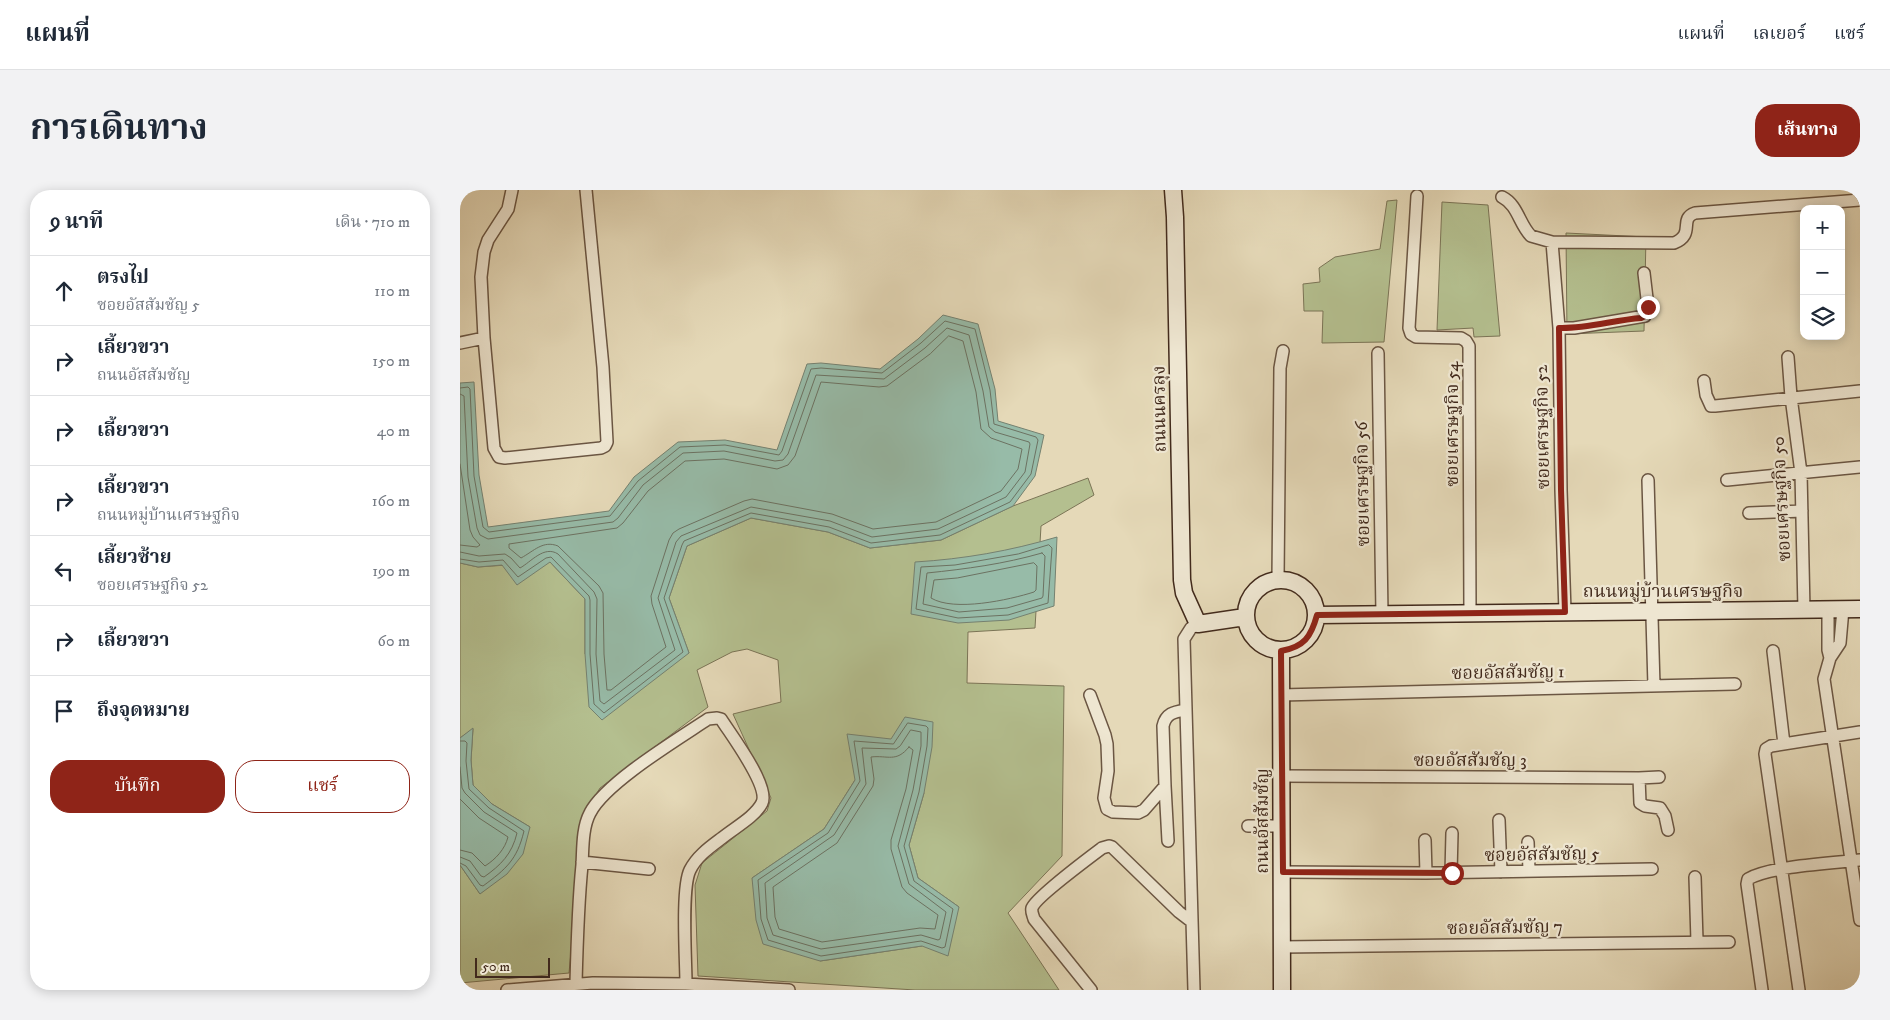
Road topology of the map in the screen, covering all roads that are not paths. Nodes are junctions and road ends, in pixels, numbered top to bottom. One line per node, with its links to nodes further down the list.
1 (512, 190): 10 (street)
2 (586, 190): 10 (street)
3 (1173, 190): 34 (street, ถนนนครลุง)
4 (1417, 196): 30 (street, ซอยเศรษฐกิจ 54)
5 (1502, 197): 7 (street)
6 (1860, 200): 7 (street)
7 (1552, 242): 9 (street, ซอยเศรษฐกิจ 52)
8 (1644, 273): 9 (street)
9 (1559, 328): 29 (street, ซอยเศรษฐกิจ 52)
10 (484, 338): 11 (street)
11 (460, 344)
12 (1283, 351): 24 (street)
13 (1378, 353): 31 (street, ซอยเศรษฐกิจ 56)
14 (1788, 357): 17 (street, ซอยเศรษฐกิจ 50)
15 (1704, 380): 17 (street)
16 (1860, 391): 17 (street)
17 (1790, 397): 19 (street, ซอยเศรษฐกิจ 50)
18 (1860, 467): 19 (street)
19 (1801, 473): 21 (street); 22 (street, ซอยเศรษฐกิจ 50)
20 (1648, 480): 28 (street)
21 (1727, 480)
22 (1802, 510): 23 (street); 27 (street, ซอยเศรษฐกิจ 50)
23 (1749, 514)
24 (1278, 579): 32 (street); 33 (street)
25 (1836, 609): 26 (street, ถนนหมู่บ้านเศรษฐกิจ); 27 (street, ถนนหมู่บ้านเศรษฐกิจ); 43 (street)
26 (1860, 609)
27 (1804, 610): 28 (street, ถนนหมู่บ้านเศรษฐกิจ)
28 (1652, 611): 29 (street, ถนนหมู่บ้านเศรษฐกิจ); 38 (street)
29 (1565, 612): 30 (street, ถนนหมู่บ้านเศรษฐกิจ)
30 (1470, 613): 31 (street, ถนนหมู่บ้านเศรษฐกิจ)
31 (1382, 614): 32 (street, ถนนหมู่บ้านเศรษฐกิจ)
32 (1317, 615): 35 (street)
33 (1245, 617): 34 (street); 35 (street)
34 (1198, 624): 41 (street)
35 (1281, 651): 40 (street, ถนนอัสสัมชัญ)
36 (1773, 651): 44 (street)
37 (1736, 684): 38 (street, ซอยอัสสัมชัญ 1)
38 (1654, 686): 40 (street, ซอยอัสสัมชัญ 1)
39 (1090, 695): 48 (street)
40 (1281, 695): 45 (street, ถนนอัสสัมชัญ)
41 (1186, 710): 48 (street); 69 (street)
42 (1860, 732): 43 (street)
43 (1832, 736): 44 (street); 57 (street)
44 (1784, 744): 61 (street)
45 (1282, 776): 47 (street, ซอยอัสสัมชัญ 3); 51 (street, ถนนอัสสัมชัญ)
46 (1659, 777): 47 (street, ซอยอัสสัมชัญ 3)
47 (1638, 778): 52 (street)
48 (1165, 786): 55 (street)
49 (1499, 820): 64 (street)
50 (1248, 826): 51 (street)
51 (1282, 826): 63 (street, ถนนอัสสัมชัญ)
52 (1668, 830)
53 (1452, 833): 66 (street)
54 (1425, 840): 65 (street)
55 (1168, 841)
56 (1528, 842): 62 (street)
57 (1855, 860): 61 (street); 68 (street)
58 (582, 862): 59 (street); 73 (street); 74 (street)
59 (649, 869)
60 (1652, 869): 62 (street, ซอยอัสสัมชัญ 5)
61 (1782, 869): 80 (street); 81 (street)
62 (1529, 871): 64 (street, ซอยอัสสัมชัญ 5)
63 (1283, 872): 65 (street, ซอยอัสสัมชัญ 5); 72 (street, ถนนอัสสัมชัญ)
64 (1500, 872): 66 (street, ซอยอัสสัมชัญ 5)
65 (1426, 873): 66 (street, ซอยอัสสัมชัญ 5)
66 (1452, 873)
67 (1695, 877): 70 (street)
68 (1860, 920)
69 (1192, 922): 77 (street); 78 (street)
70 (1697, 941): 71 (street, ซอยอัสสัมชัญ 7); 72 (street, ซอยอัสสัมชัญ 7)
71 (1729, 942)
72 (1282, 948): 79 (street, ถนนอัสสัมชัญ)
73 (686, 984): 74 (street); 76 (street)
74 (582, 985): 75 (street)
75 (507, 990)
76 (789, 990)
77 (1090, 990)
78 (1194, 990)
79 (1282, 990)
80 (1762, 990)
81 (1799, 990)

